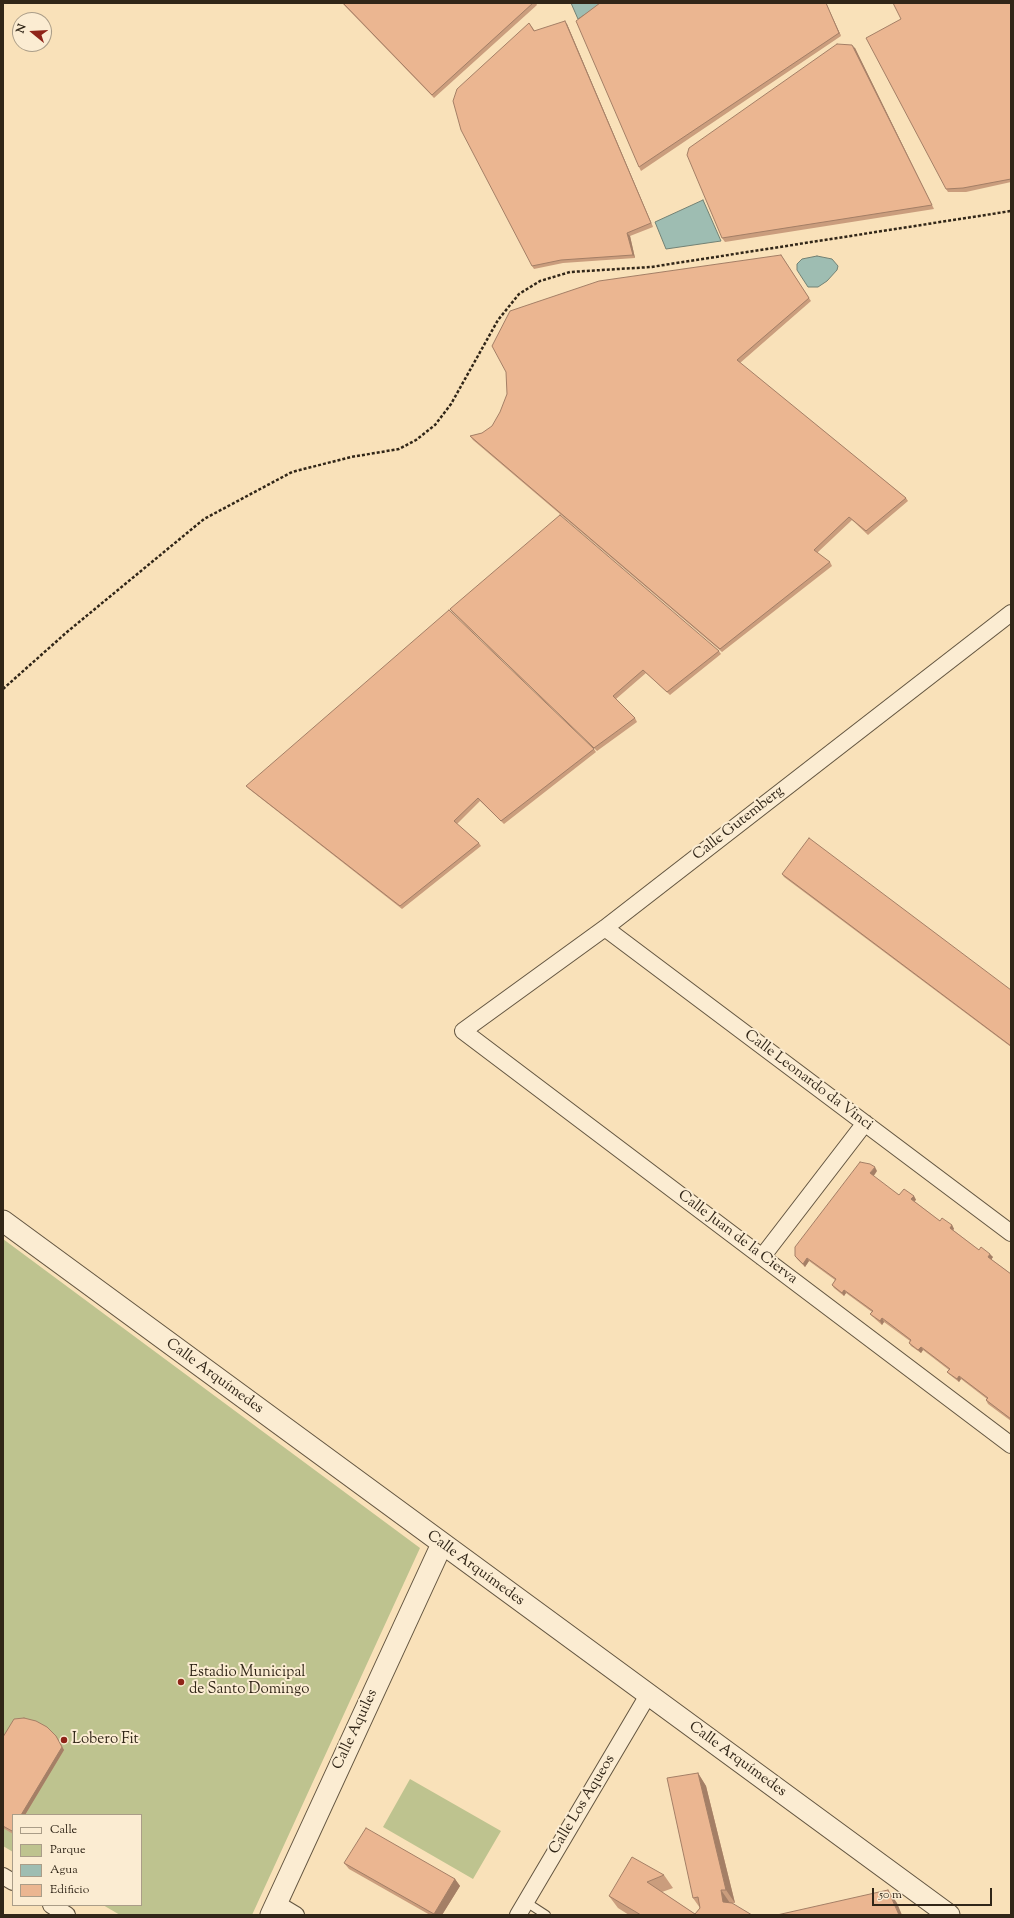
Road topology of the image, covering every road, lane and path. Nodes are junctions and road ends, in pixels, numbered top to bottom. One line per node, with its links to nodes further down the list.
1 (1011, 211): 3 (path)
2 (1011, 613): 4 (street, Calle Gutemberg)
3 (3, 688)
4 (605, 928): 5 (street, Calle Gutemberg); 6 (street, Calle Leonardo da Vinci)
5 (463, 1031): 9 (street, Calle Juan de la Cierva)
6 (865, 1123): 8 (street, Calle Leonardo da Vinci); 9 (street)
7 (3, 1221): 11 (street, Calle Arquímedes)
8 (1011, 1233)
9 (762, 1257): 10 (street, Calle Juan de la Cierva)
10 (1011, 1445)
11 (442, 1544): 12 (street, Calle Arquímedes); 17 (street, Calle Aquiles)
12 (648, 1695): 16 (street, Calle Los Aqueos); 21 (street, Calle Arquímedes)
13 (3, 1876): 14 (street)
14 (12, 1881)
15 (53, 1906): 18 (street)
16 (522, 1908): 20 (lane)
17 (273, 1909): 19 (street)
18 (67, 1915)
19 (296, 1915)
20 (546, 1915)
21 (949, 1915)

